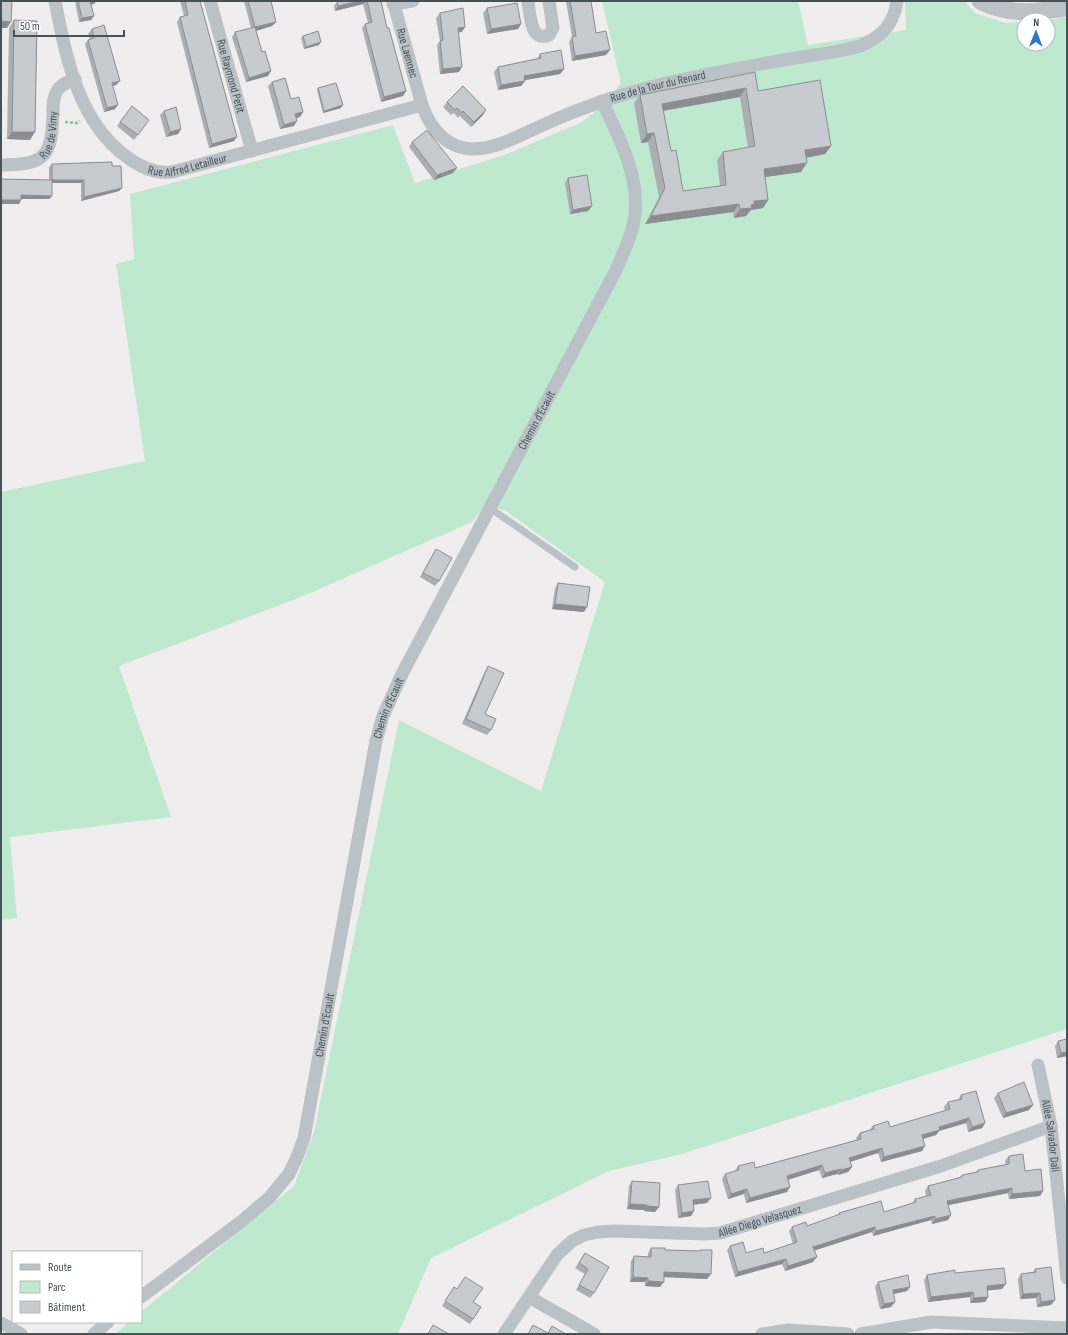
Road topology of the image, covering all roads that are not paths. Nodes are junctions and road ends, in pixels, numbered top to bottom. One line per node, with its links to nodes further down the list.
1 (55, 1): 10 (street, Rue Alfred Letailleur)
2 (210, 1): 13 (street, Rue Raymond Petit)
3 (413, 1): 8 (street)
4 (528, 1): 5 (street)
5 (549, 1)
6 (897, 1): 11 (street, Rue de la Tour du Renard)
7 (980, 1): 9 (street)
8 (393, 3): 12 (street, Rue Laennec)
9 (1067, 8)
10 (74, 79): 13 (street, Rue Alfred Letailleur); 14 (street, Rue de Vimy)
11 (602, 101): 12 (street, Rue de la Tour du Renard); 15 (street, Chemin d'Ecault)
12 (422, 105): 13 (street, Rue Alfred Letailleur)
13 (252, 151)
14 (1, 165)
15 (490, 508): 16 (lane); 21 (street, Chemin d'Ecault)
16 (575, 567)
17 (1038, 1065): 18 (street, Allée Salvador Dali)
18 (1051, 1126): 19 (street, Allée Salvador Dali); 20 (street, Allée Diego Velasquez)
19 (1067, 1278)
20 (529, 1296): 28 (street, Allée Diego Velasquez); 29 (street)
21 (142, 1297)
22 (1, 1323): 26 (street)
23 (107, 1323): 27 (street)
24 (930, 1328): 25 (street); 32 (street)
25 (1067, 1328)
26 (21, 1334)
27 (94, 1334)
28 (504, 1334)
29 (594, 1334)
30 (762, 1334): 31 (street)
31 (848, 1334)
32 (861, 1334)

